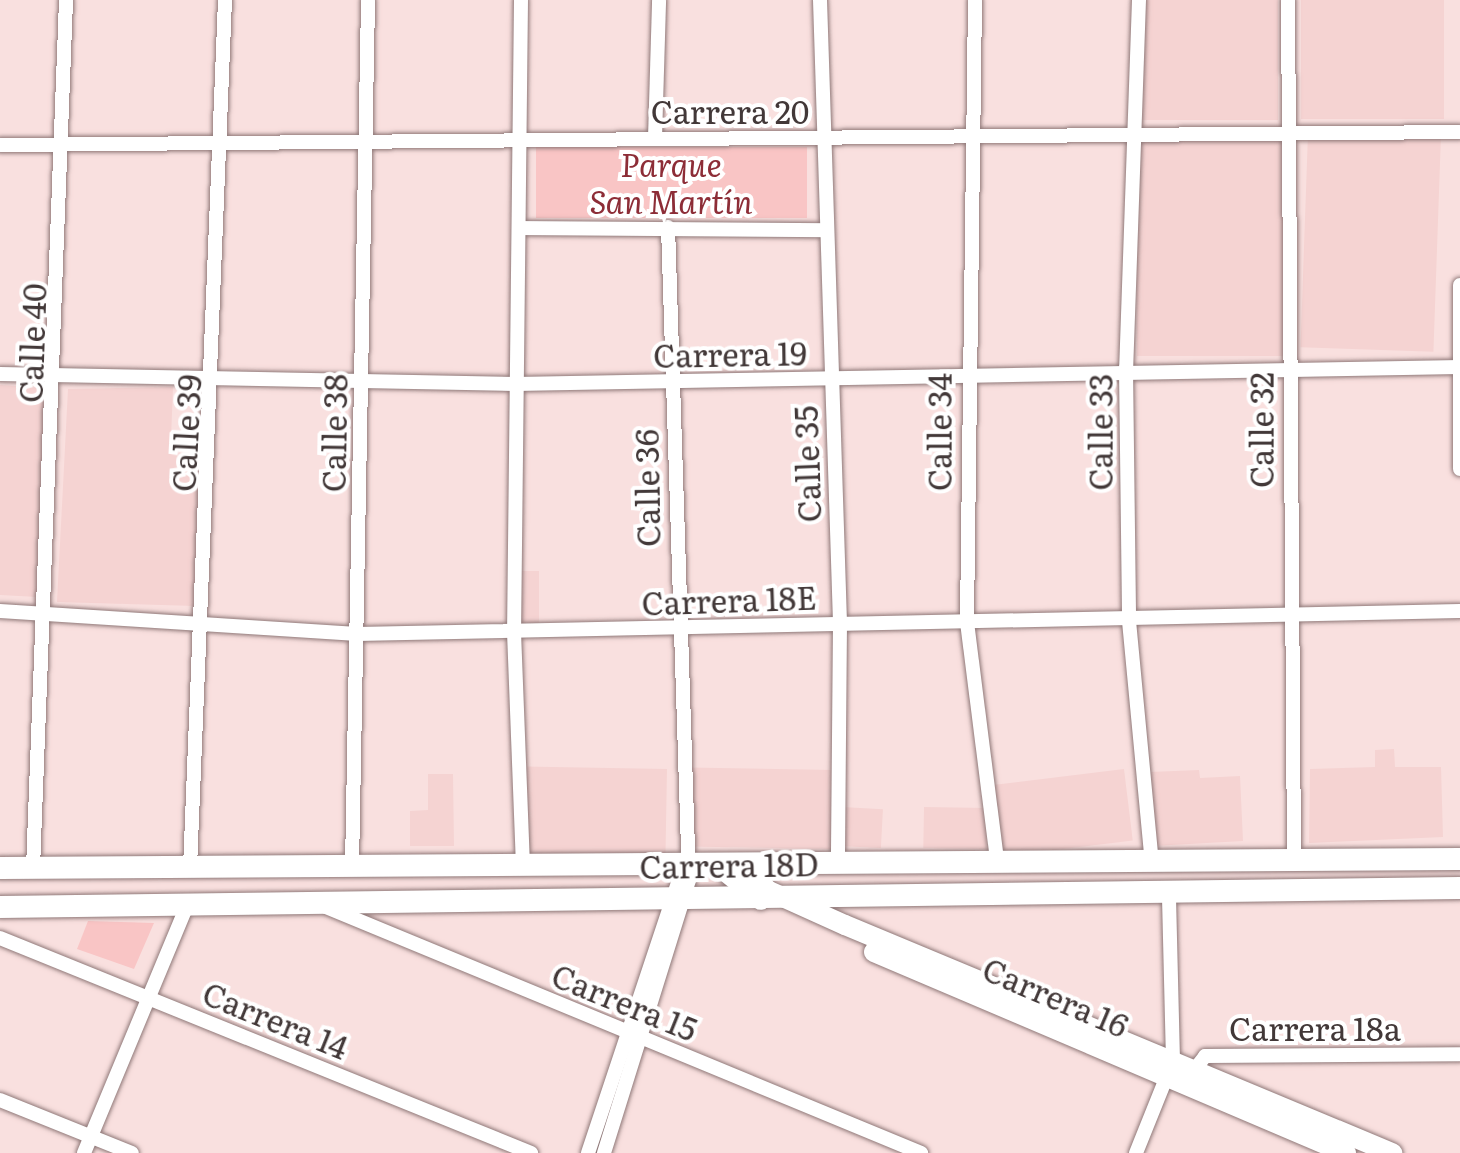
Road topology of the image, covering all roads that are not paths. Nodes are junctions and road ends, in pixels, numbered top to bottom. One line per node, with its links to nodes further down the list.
1 (66, 0): 20 (street, Calle 40)
2 (225, 0): 18 (street, Calle 39)
3 (368, 0): 17 (street, Calle 38)
4 (521, 0): 16 (street)
5 (658, 0): 15 (street)
6 (820, 0): 14 (street, Calle 35)
7 (975, 0): 13 (street, Calle 34)
8 (1139, 0): 11 (street, Calle 33)
9 (1288, 0): 12 (street, Calle 32)
10 (1460, 132): 12 (street, Carrera 20)
11 (1139, 134): 12 (street, Carrera 20); 13 (street, Carrera 20); 26 (street, Calle 33)
12 (1286, 134): 27 (street, Calle 32)
13 (971, 136): 14 (street, Carrera 20); 29 (street, Calle 34)
14 (824, 137): 15 (street, Carrera 20); 23 (street, Calle 35)
15 (655, 138): 16 (street, Carrera 20)
16 (522, 139): 17 (street, Carrera 20); 22 (street)
17 (366, 140): 18 (street, Carrera 20); 31 (street, Calle 38)
18 (224, 143): 20 (street, Carrera 20); 33 (street, Calle 39)
19 (0, 145): 20 (street, Carrera 20)
20 (64, 145): 30 (street, Calle 40)
21 (668, 227): 22 (street); 23 (street); 34 (street, Calle 36)
22 (520, 228): 35 (street)
23 (825, 230): 32 (street, Calle 35)
24 (1460, 285): 25 (street)
25 (1460, 366): 27 (street, Carrera 19); 36 (street)
26 (1126, 368): 27 (street, Carrera 19); 29 (street, Carrera 19); 41 (street, Calle 33)
27 (1286, 368): 40 (street, Calle 32)
28 (0, 374): 30 (street, Carrera 19)
29 (964, 374): 32 (street, Carrera 19); 43 (street, Calle 34)
30 (58, 375): 33 (street, Carrera 19); 39 (street, Calle 40)
31 (361, 377): 33 (street, Carrera 19); 35 (street, Carrera 19); 47 (street, Calle 38)
32 (830, 378): 34 (street, Carrera 19); 44 (street, Calle 35)
33 (216, 379): 42 (street, Calle 39)
34 (672, 381): 35 (street, Carrera 19); 45 (street, Calle 36)
35 (514, 384): 46 (street)
36 (1460, 469)
37 (0, 611): 39 (street, Carrera 18E)
38 (1460, 612): 40 (street, Carrera 18E)
39 (48, 613): 42 (street, Carrera 18E); 58 (street, Calle 40)
40 (1288, 614): 41 (street, Carrera 18E); 49 (street, Calle 32)
41 (1129, 621): 43 (street, Carrera 18E); 52 (street, Calle 33)
42 (201, 622): 47 (street, Carrera 18E); 59 (street, Calle 39)
43 (967, 622): 44 (street, Carrera 18E); 50 (street, Calle 34)
44 (840, 623): 45 (street, Carrera 18E); 54 (street, Calle 35)
45 (676, 630): 46 (street, Carrera 18E); 60 (street, Calle 36)
46 (514, 632): 47 (street, Carrera 18E); 51 (street)
47 (356, 634): 56 (street, Calle 38)
48 (1460, 858): 49 (main road, Carrera 18D)
49 (1294, 860): 52 (main road, Carrera 18D)
50 (997, 861): 52 (main road, Carrera 18D); 54 (main road, Carrera 18D)
51 (523, 864): 56 (main road, Carrera 18D); 60 (main road, Carrera 18D)
52 (1152, 864)
53 (717, 865): 55 (main road, Carrera 18D); 60 (main road, Carrera 18D); 62 (street)
54 (838, 865): 55 (main road, Carrera 18D)
55 (744, 866): 64 (street, Carrera 16)
56 (352, 867): 59 (main road, Carrera 18D)
57 (0, 868): 58 (main road, Carrera 18D)
58 (33, 868): 59 (main road, Carrera 18D)
59 (190, 868)
60 (682, 868): 65 (street, Calle 36)
61 (1460, 888): 63 (main road, Carrera 18D)
62 (744, 892): 64 (main road, Carrera 18D); 65 (main road, Carrera 18D); 73 (street, Carrera 16)
63 (1169, 892): 64 (main road, Carrera 18D); 73 (street)
64 (778, 895): 73 (street, Carrera 16)
65 (675, 898): 66 (main road, Carrera 18D); 71 (street, Calle 36)
66 (308, 899): 67 (main road, Carrera 18D); 71 (street, Carrera 15)
67 (187, 905): 68 (main road, Carrera 18D); 70 (street)
68 (0, 907)
69 (0, 938): 70 (street, Carrera 14)
70 (149, 996): 75 (street); 78 (street, Carrera 14)
71 (633, 1034): 79 (street, Calle 36); 80 (street, Calle 36); 81 (street, Carrera 15)
72 (1460, 1054): 73 (street, Carrera 18a)
73 (1180, 1072): 82 (street); 83 (street, Carrera 16); 84 (street, Carrera 16)
74 (0, 1100): 75 (street)
75 (91, 1136): 76 (street); 77 (street)
76 (84, 1153)
77 (132, 1153)
78 (531, 1153)
79 (588, 1153)
80 (604, 1153)
81 (921, 1153)
82 (1136, 1153)
83 (1346, 1153)
84 (1392, 1153)

